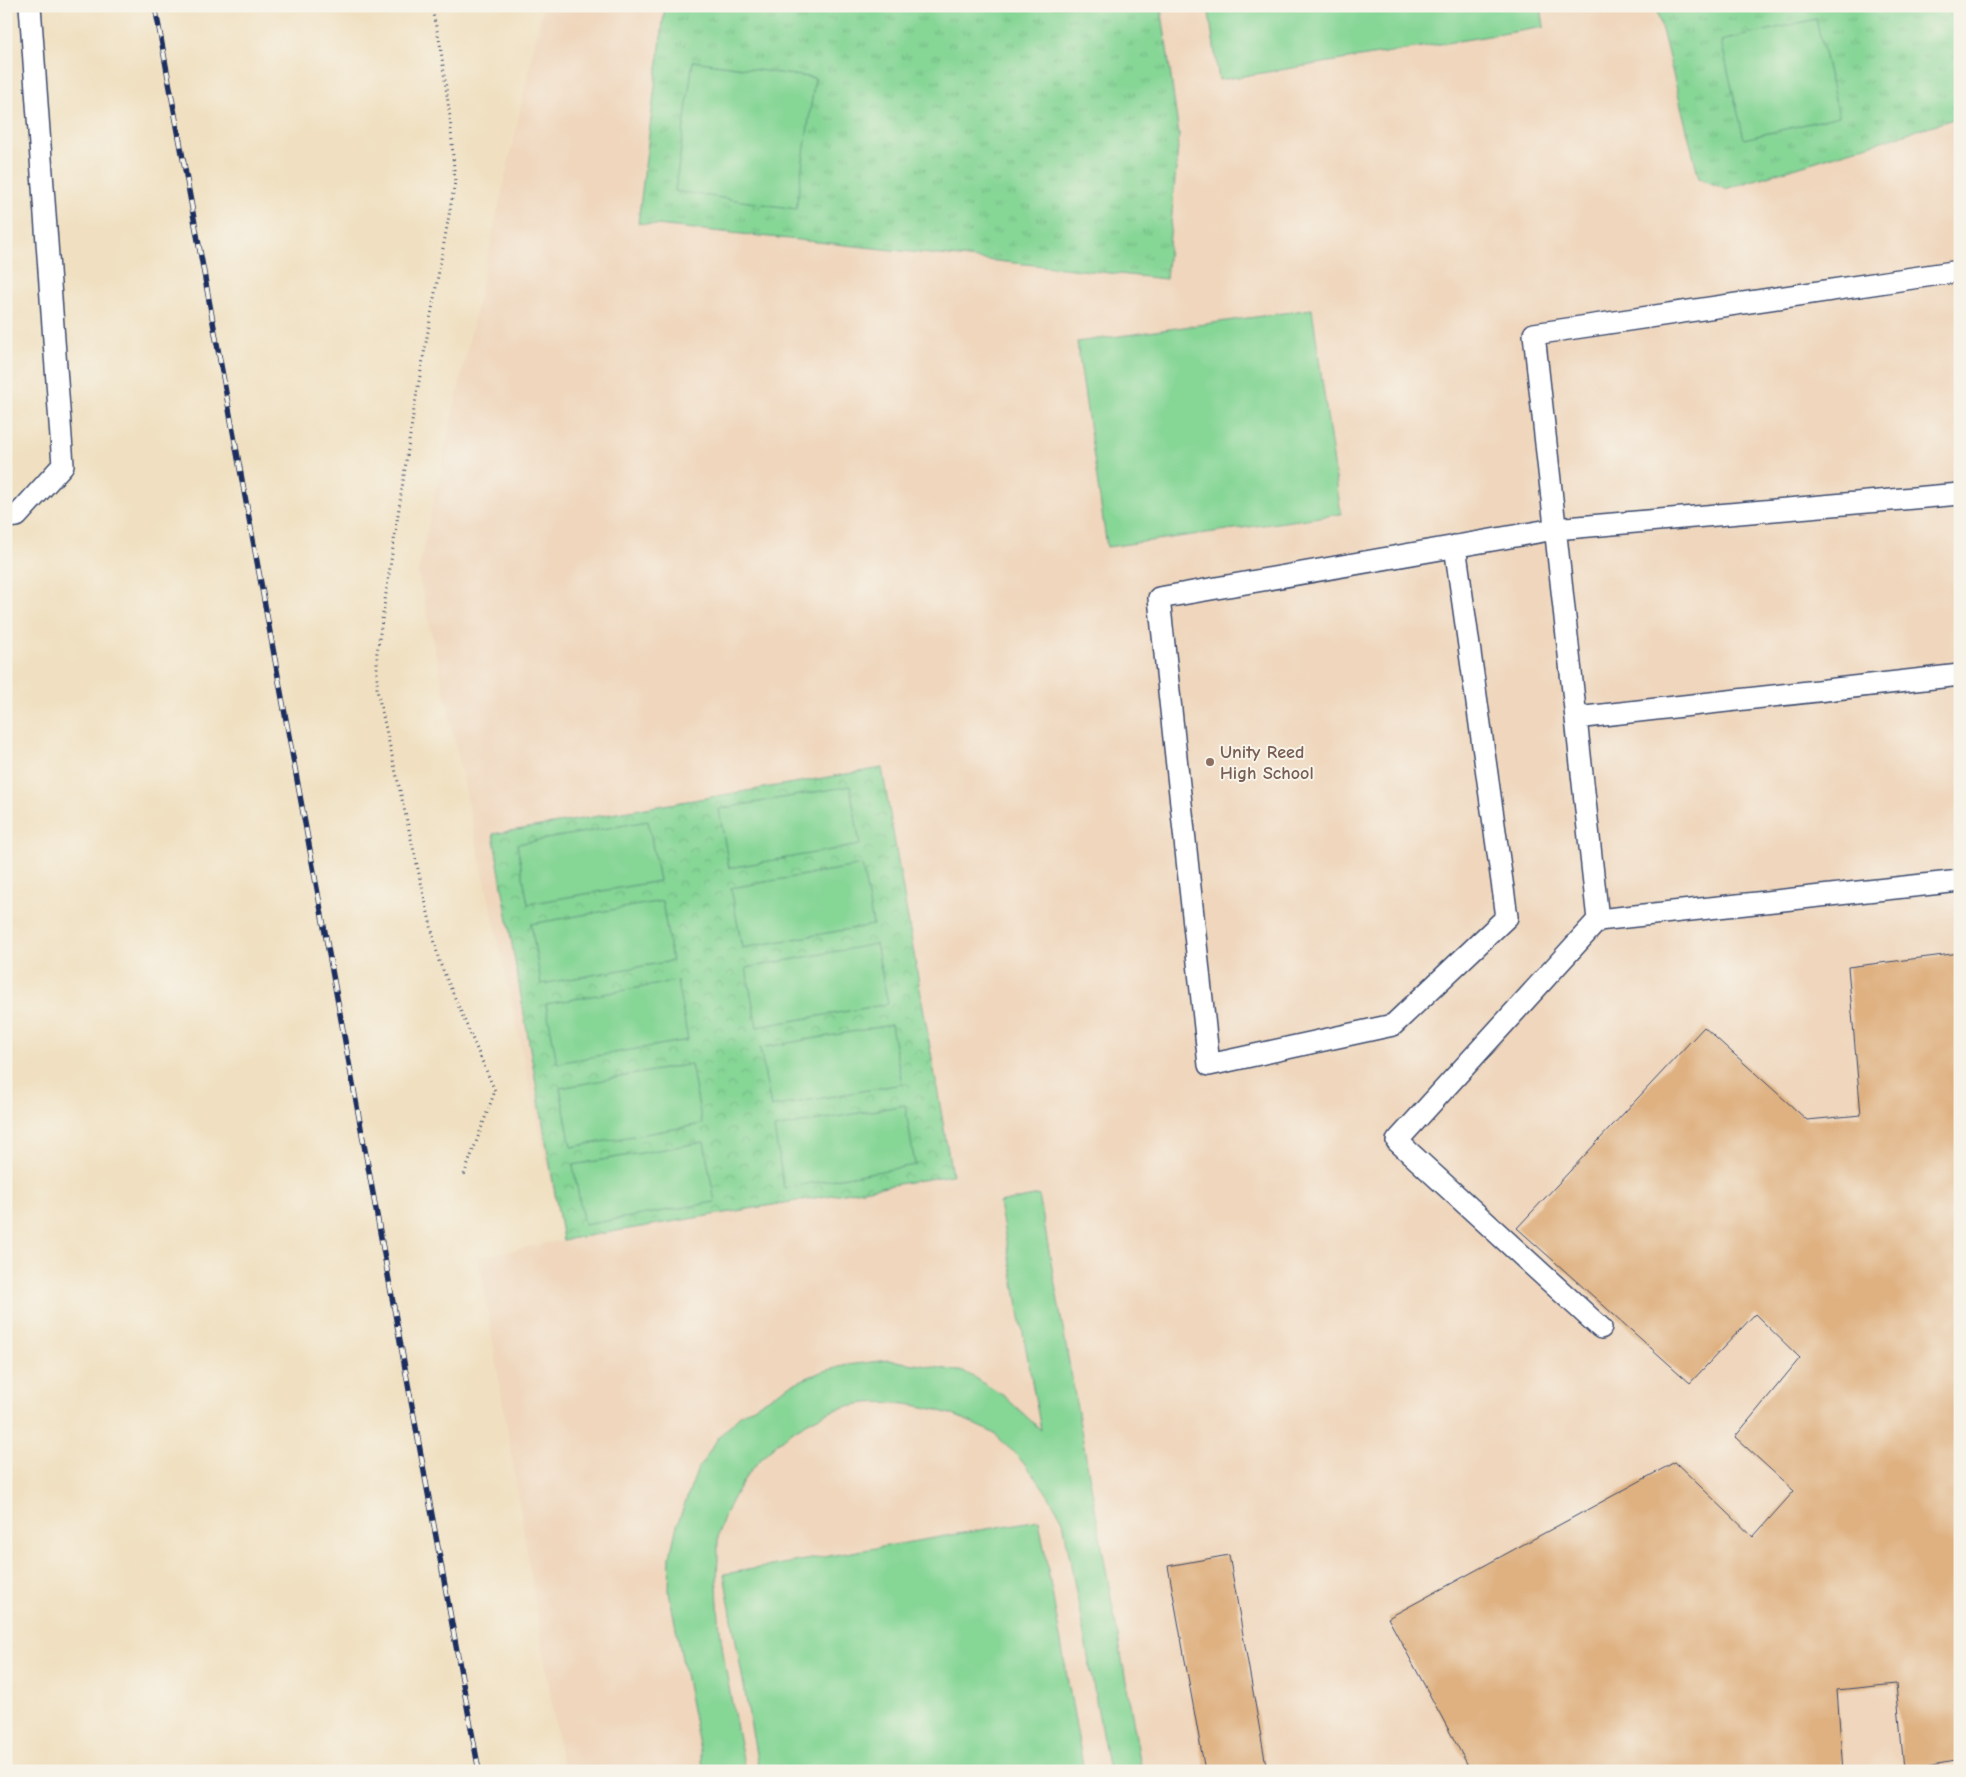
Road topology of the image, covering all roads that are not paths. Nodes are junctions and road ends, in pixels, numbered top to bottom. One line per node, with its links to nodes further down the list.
1 (30, 6): 4 (lane)
2 (1960, 270): 5 (lane)
3 (1960, 494): 5 (lane)
4 (6, 517)
5 (1555, 529): 6 (lane); 8 (lane)
6 (1456, 546): 6 (lane)
7 (1960, 675): 8 (lane)
8 (1576, 718): 10 (lane)
9 (1960, 881): 10 (lane)
10 (1598, 920): 11 (lane)
11 (1601, 1328)

